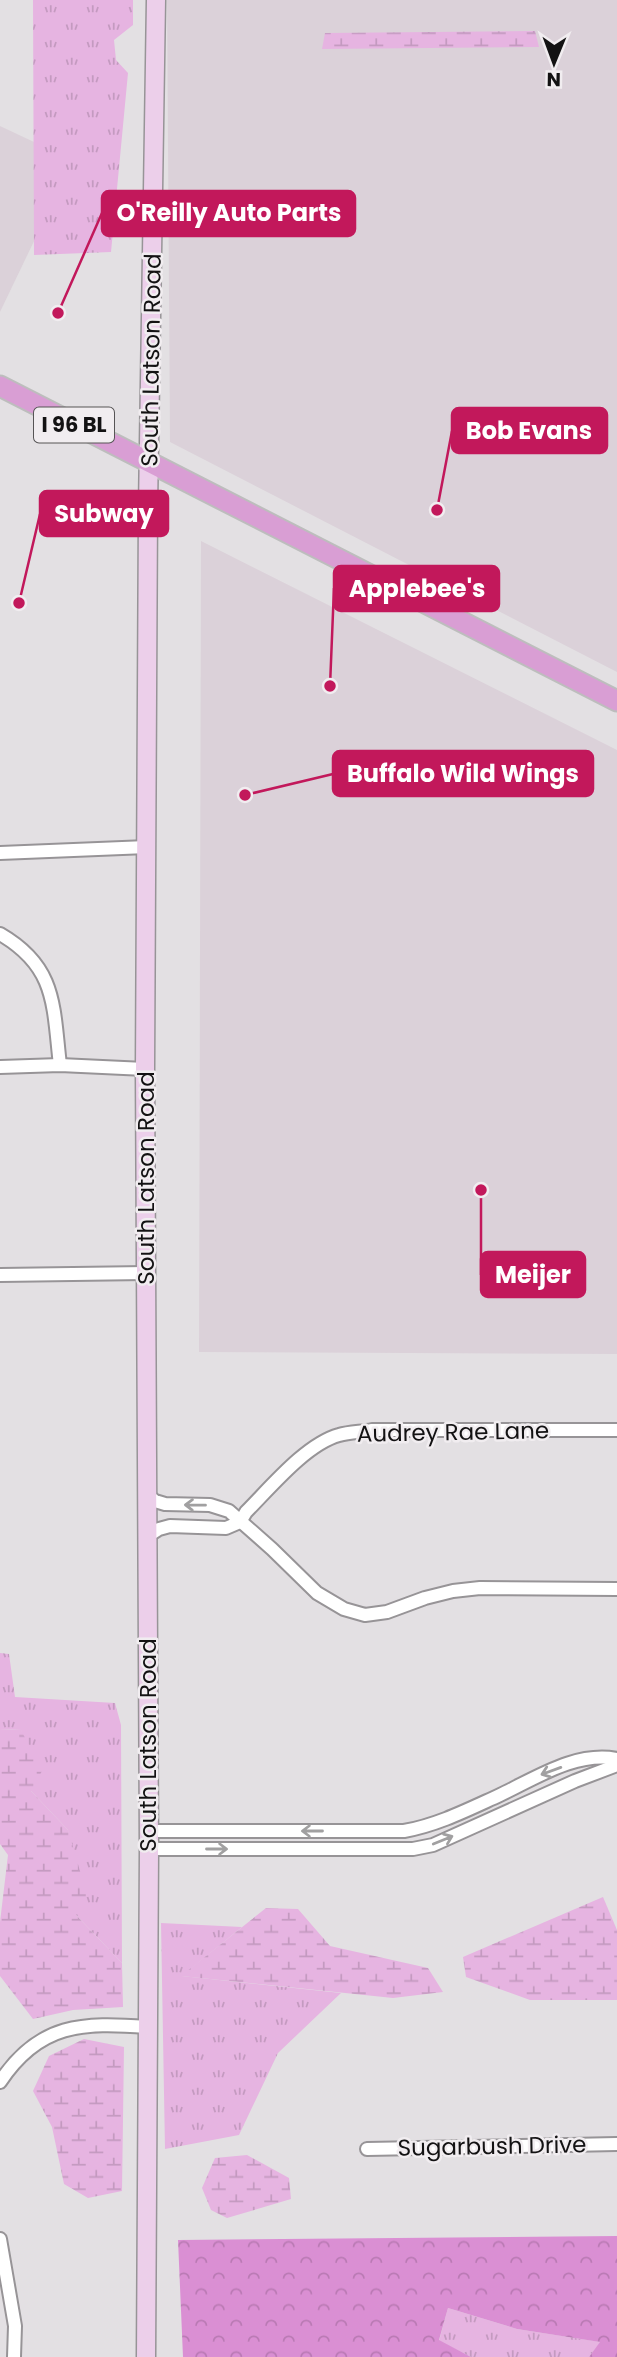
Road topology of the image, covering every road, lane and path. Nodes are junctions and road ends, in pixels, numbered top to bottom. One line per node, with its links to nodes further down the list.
1 (156, 0): 3 (main road, South Latson Road)
2 (0, 386): 3 (main road, I 96 BL)
3 (149, 463): 4 (main road, I 96 BL); 5 (main road, South Latson Road)
4 (617, 701)
5 (147, 847): 6 (street); 10 (main road, South Latson Road)
6 (0, 853)
7 (0, 934): 8 (street)
8 (60, 1065): 9 (street); 10 (street)
9 (0, 1067)
10 (145, 1069): 11 (main road, South Latson Road)
11 (146, 1273): 12 (street); 14 (main road, South Latson Road)
12 (0, 1275)
13 (617, 1430): 15 (street, Audrey Rae Lane)
14 (148, 1495): 15 (street, one-way to 14); 16 (main road, South Latson Road)
15 (240, 1521): 16 (street); 17 (street)
16 (148, 1535): 24 (main road, South Latson Road)
17 (617, 1589)
18 (617, 1759): 20 (street, one-way to 20)
19 (617, 1765): 21 (street)
20 (500, 1795): 21 (street); 23 (street)
21 (509, 1812): 26 (street, one-way to 21)
22 (242, 1831): 23 (street, one-way to 22); 24 (street); 25 (street)
23 (346, 1831): 26 (street)
24 (149, 1840): 25 (street, one-way to 25); 27 (main road, South Latson Road)
25 (242, 1849): 26 (street)
26 (346, 1849)
27 (146, 2027): 28 (street); 33 (main road, South Latson Road)
28 (0, 2082)
29 (617, 2144): 30 (street, Sugarbush Drive)
30 (367, 2148)
31 (0, 2239): 32 (street)
32 (14, 2357)
33 (146, 2357)

